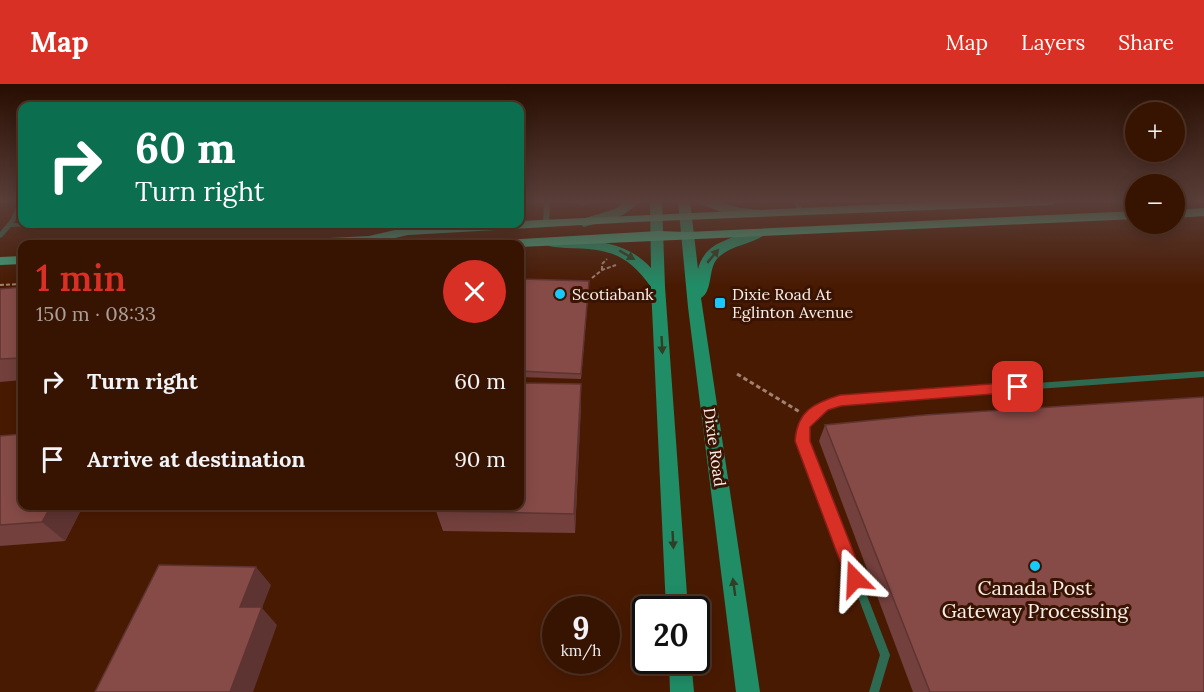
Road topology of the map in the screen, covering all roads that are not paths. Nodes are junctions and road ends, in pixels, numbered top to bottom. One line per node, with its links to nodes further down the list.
1 (424, 229): 8 (main road)
2 (657, 229): 6 (main road)
3 (686, 229): 7 (main road, Dixie Road)
4 (819, 229): 5 (main road)
5 (761, 232): 7 (main road); 14 (main road, one-way to 5)
6 (658, 235): 7 (main road); 9 (main road); 13 (main road)
7 (687, 236): 14 (main road, Dixie Road)
8 (369, 240)
9 (550, 243): 10 (main road); 13 (main road, one-way to 13)
10 (524, 244)
11 (18, 260): 12 (main road)
12 (0, 261)
13 (658, 286): 16 (main road, one-way to 16)
14 (696, 307): 19 (main road, Dixie Road, one-way to 14)
15 (1204, 374): 20 (lane)
16 (676, 596)
17 (681, 674): 18 (main road)
18 (682, 692)
19 (748, 692)
20 (874, 692)

